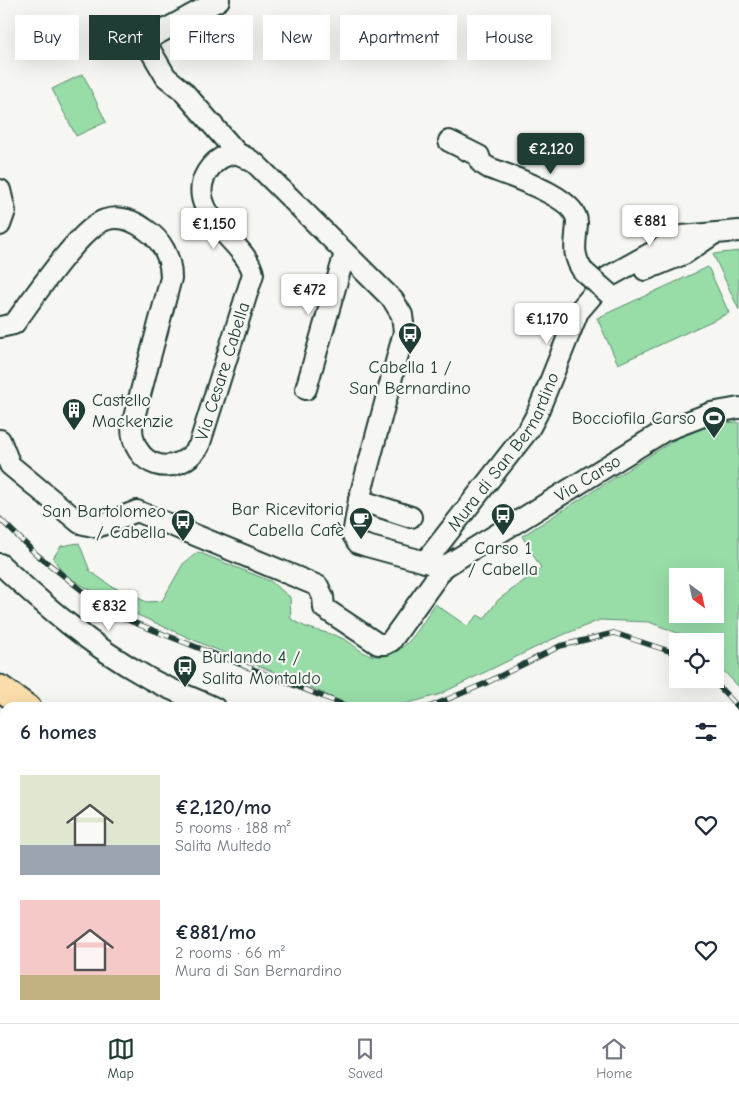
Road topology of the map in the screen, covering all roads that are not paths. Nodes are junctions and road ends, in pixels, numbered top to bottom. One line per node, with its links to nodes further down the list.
1 (219, 0): 3 (street)
2 (449, 141): 7 (street, bridge)
3 (237, 153): 8 (street); 9 (street, Via Cesare Cabella)
4 (0, 190): 5 (street)
5 (0, 225)
6 (739, 231): 7 (street, Mura di San Bernardino)
7 (713, 234): 16 (street, Mura di San Bernardino)
8 (345, 253): 10 (street); 13 (street)
9 (0, 327)
10 (306, 388)
11 (739, 408): 16 (street, Via Carso)
12 (0, 440): 16 (street, Mura di San Bernardino)
13 (359, 500): 14 (street); 16 (street)
14 (411, 517)
15 (0, 564): 19 (street)
16 (435, 565)
17 (0, 688): 18 (main road)
18 (20, 702)
19 (202, 702)

